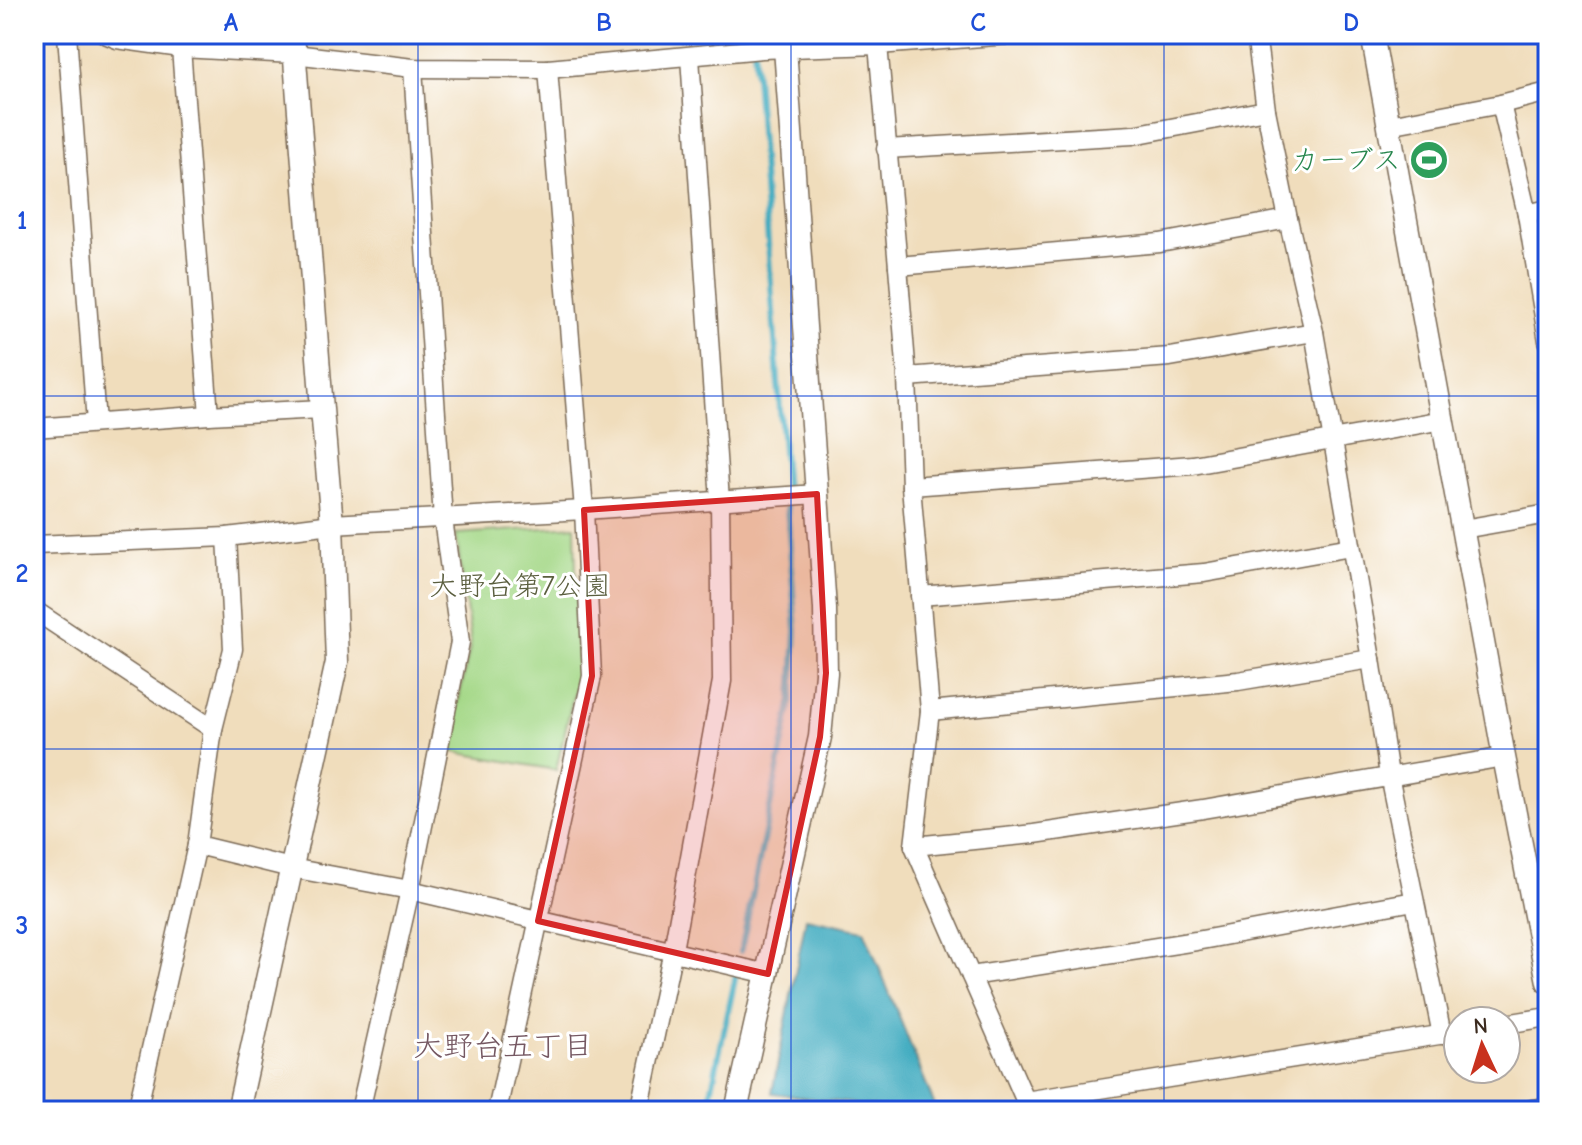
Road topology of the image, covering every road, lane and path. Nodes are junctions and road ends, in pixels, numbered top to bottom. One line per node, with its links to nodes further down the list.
1 (67, 34): 28 (street)
2 (105, 34): 9 (street)
3 (1021, 34): 8 (street)
4 (1256, 34): 15 (street)
5 (1372, 34): 16 (street)
6 (784, 41): 8 (street); 10 (street); 32 (street)
7 (293, 44): 9 (street); 11 (street); 25 (street)
8 (878, 45): 17 (street)
9 (181, 48): 26 (street)
10 (690, 57): 12 (street); 33 (street)
11 (413, 68): 12 (street); 36 (street)
12 (548, 69): 34 (street)
13 (1548, 92): 14 (street)
14 (1501, 104): 16 (street); 19 (street)
15 (1266, 110): 17 (street); 20 (street)
16 (1389, 125): 27 (street)
17 (886, 149): 21 (street)
18 (1548, 209): 19 (street)
19 (1527, 214): 23 (street)
20 (1288, 219): 21 (street); 22 (street)
21 (898, 266): 24 (street)
22 (1314, 332): 24 (street); 30 (street)
23 (1548, 341)
24 (907, 377): 31 (street)
25 (322, 409): 26 (street); 37 (street)
26 (209, 415): 28 (street)
27 (1443, 420): 30 (street); 38 (street)
28 (96, 423): 29 (street)
29 (34, 428)
30 (1331, 439): 31 (street); 41 (street)
31 (911, 486): 42 (street)
32 (817, 494): 33 (street); 56 (street)
33 (720, 501): 34 (street); 55 (street)
34 (584, 510): 36 (street); 54 (street)
35 (1548, 514): 38 (street)
36 (443, 519): 37 (street); 52 (street)
37 (332, 524): 39 (street); 51 (street)
38 (1463, 529): 47 (street)
39 (227, 537): 40 (street); 46 (street)
40 (34, 545)
41 (1351, 547): 42 (street); 44 (street)
42 (920, 596): 45 (street)
43 (34, 610): 46 (street)
44 (1371, 659): 45 (street); 48 (street)
45 (930, 711): 50 (street)
46 (213, 729): 49 (street)
47 (1504, 757): 48 (street); 58 (street)
48 (1389, 775): 50 (street); 53 (street)
49 (197, 845): 51 (street); 65 (street)
50 (914, 846): 57 (street)
51 (291, 868): 52 (street); 66 (street)
52 (410, 890): 54 (street); 67 (street)
53 (1414, 901): 57 (street); 59 (street)
54 (538, 921): 55 (street); 68 (street)
55 (673, 950): 56 (street); 69 (street)
56 (768, 974): 70 (street)
57 (971, 976): 63 (street)
58 (1548, 982)
59 (1442, 1005)
60 (1548, 1017): 61 (street)
61 (1522, 1021)
62 (1442, 1034): 63 (street)
63 (1027, 1106)
64 (1548, 1109): 71 (street)
65 (137, 1111)
66 (238, 1111)
67 (360, 1111)
68 (497, 1111)
69 (639, 1111)
70 (736, 1111)
71 (1533, 1111)

